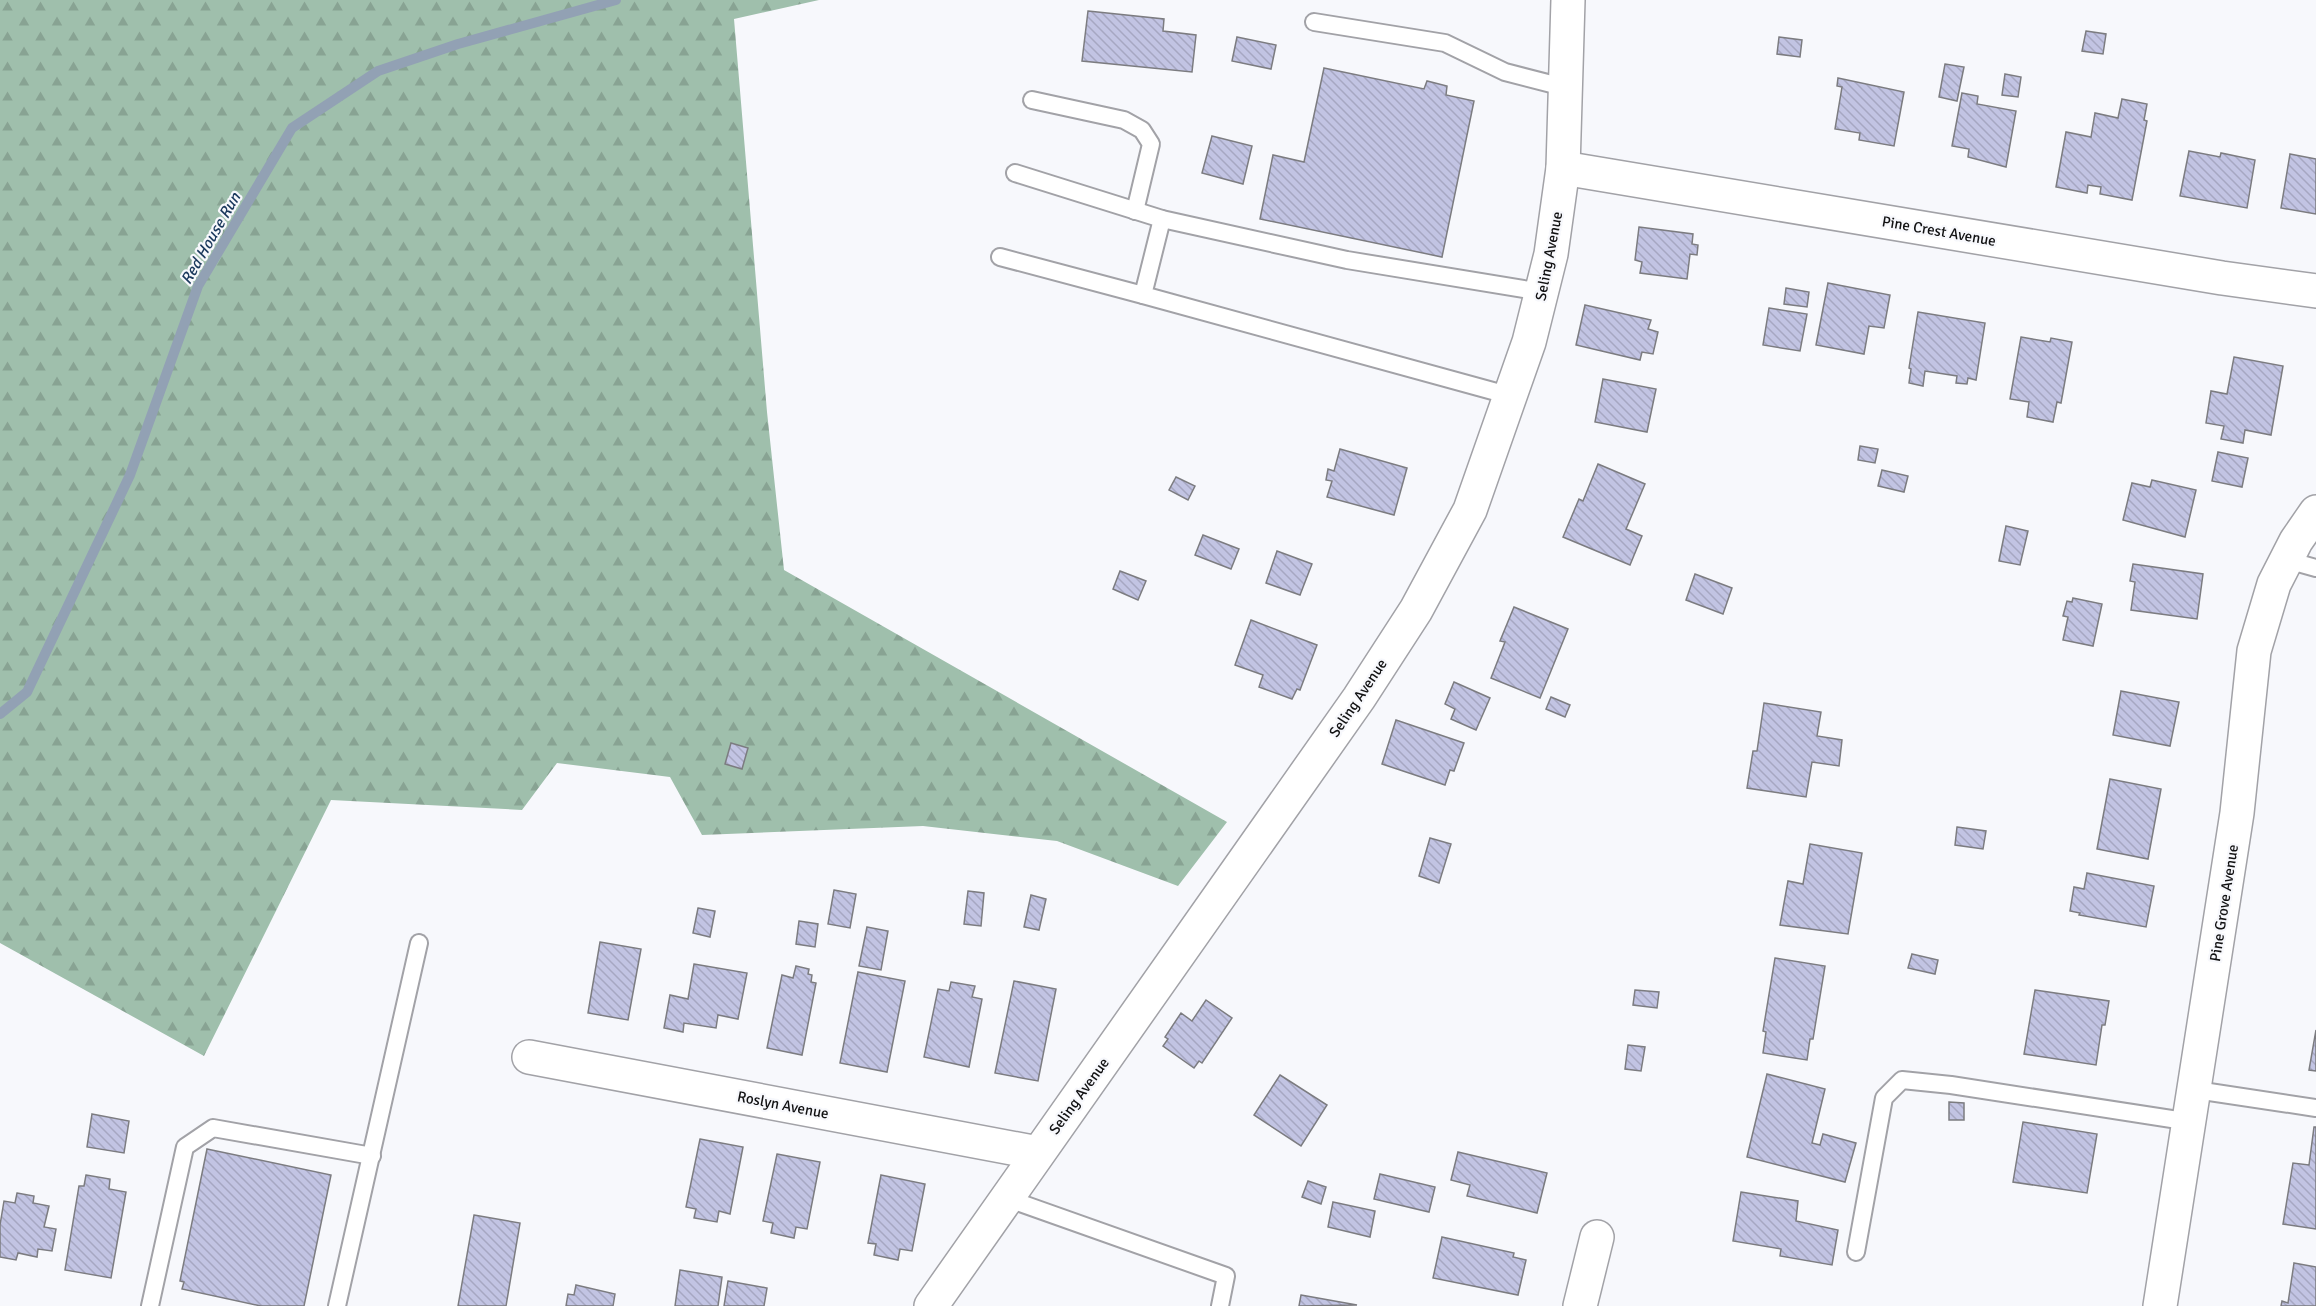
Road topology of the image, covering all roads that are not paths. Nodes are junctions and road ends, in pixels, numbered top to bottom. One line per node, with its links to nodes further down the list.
1 (1568, 0): 3 (street, Seling Avenue)
2 (1314, 22): 3 (lane)
3 (1568, 88): 5 (street, Seling Avenue)
4 (1032, 100): 7 (lane)
5 (1563, 168): 10 (street, Pine Crest Avenue); 11 (street, Seling Avenue)
6 (1015, 173): 7 (lane)
7 (1135, 211): 8 (lane)
8 (1162, 219): 11 (lane); 12 (lane)
9 (1000, 257): 12 (lane)
10 (2316, 291)
11 (1542, 292): 13 (street, Seling Avenue)
12 (1143, 295): 13 (lane)
13 (1511, 396): 21 (street, Seling Avenue)
14 (2316, 512): 15 (street, Pine Grove Avenue)
15 (2301, 564): 18 (street, Pine Grove Avenue)
16 (420, 943): 22 (lane)
17 (529, 1058): 21 (street, Roslyn Avenue)
18 (2196, 1090): 19 (lane); 20 (street, Pine Grove Avenue)
19 (2316, 1108)
20 (2191, 1122): 25 (lane); 31 (street, Pine Grove Avenue)
21 (1038, 1153): 23 (street, Seling Avenue)
22 (372, 1156): 26 (lane); 27 (lane)
23 (1006, 1198): 28 (street, Seling Avenue); 29 (lane)
24 (1597, 1237): 30 (street)
25 (1856, 1252)
26 (150, 1306)
27 (337, 1306)
28 (931, 1306)
29 (1220, 1306)
30 (1580, 1306)
31 (2160, 1306)

